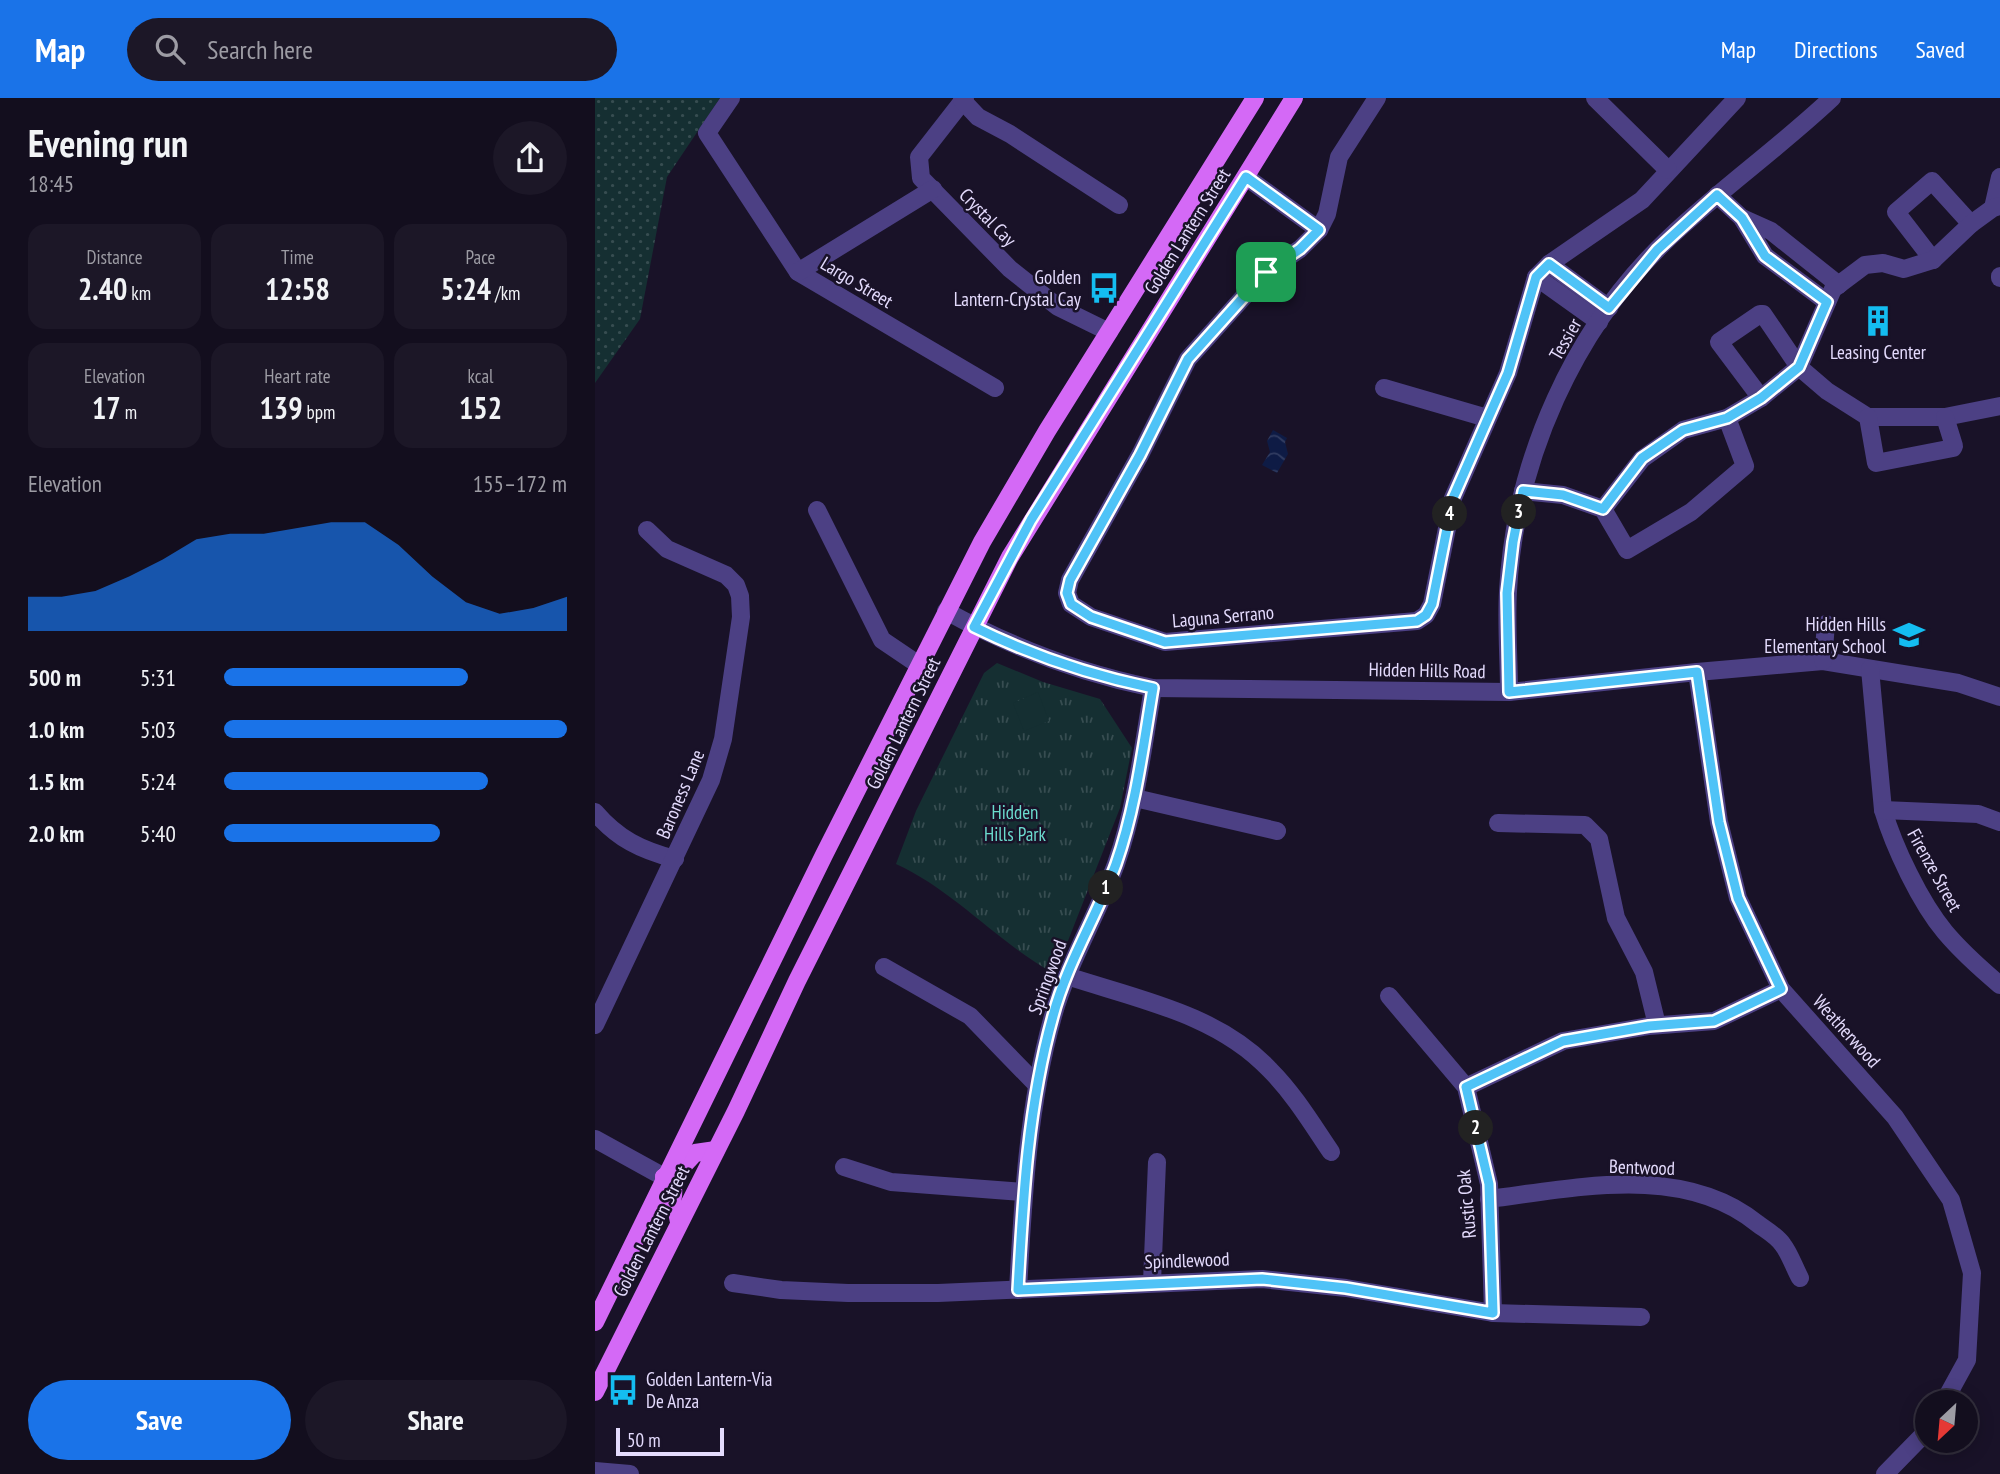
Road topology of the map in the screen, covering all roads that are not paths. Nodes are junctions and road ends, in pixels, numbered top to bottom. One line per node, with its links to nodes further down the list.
1 (731, 98): 21 (street)
2 (1255, 98): 26 (main road, Golden Lantern Street)
3 (1293, 98): 10 (main road, Golden Lantern Street)
4 (1377, 98): 18 (street, Laguna Serrano)
5 (1595, 98): 9 (street)
6 (1737, 98): 9 (street, Laguna Serrano)
7 (1832, 98): 13 (street, Tessier)
8 (964, 99): 12 (street, Crystal Cay); 14 (street)
9 (1668, 170): 20 (street, Laguna Serrano)
10 (1246, 177): 18 (street); 42 (main road, Golden Lantern Street)
11 (2000, 177): 15 (street)
12 (933, 189): 21 (street, Largo Street); 26 (street, Crystal Cay)
13 (1717, 195): 16 (street); 25 (street, Tessier)
14 (1119, 205)
15 (1997, 207): 17 (street)
16 (1742, 218): 23 (street); 24 (street)
17 (1971, 224): 19 (street); 19 (street)
18 (1319, 230): 34 (street, Laguna Serrano)
19 (1933, 260): 23 (street)
20 (1549, 264): 22 (street, Laguna Serrano); 25 (street)
21 (798, 272): 28 (street, Largo Street)
22 (1536, 277): 25 (street); 34 (street, Laguna Serrano)
23 (1839, 285): 24 (street)
24 (1827, 302): 27 (street)
25 (1604, 315): 36 (street, Tessier)
26 (1109, 332): 40 (main road, Golden Lantern Street)
27 (1799, 367): 30 (street); 30 (street); 33 (street)
28 (995, 388)
29 (1384, 388): 34 (street)
30 (1761, 398): 35 (street)
31 (2000, 406): 32 (street)
32 (1945, 416): 33 (street); 33 (street)
33 (1868, 417)
34 (1487, 418)
35 (1727, 418): 37 (street); 37 (street)
36 (1523, 491): 37 (street); 48 (street, Tessier)
37 (1603, 509)
38 (817, 510): 44 (street)
39 (647, 530): 56 (street, Baroness Lane)
40 (946, 611): 42 (street, Hidden Hills Road); 44 (main road, Golden Lantern Street)
41 (1826, 624): 43 (street)
42 (974, 627): 47 (street, Hidden Hills Road); 67 (main road, Golden Lantern Street)
43 (1823, 661): 45 (street, Hidden Hills Road); 46 (street, Hidden Hills Road)
44 (919, 665): 71 (main road, Golden Lantern Street)
45 (1870, 669): 49 (street, Hidden Hills Road); 51 (street, Firenze Street)
46 (1697, 672): 48 (street, Hidden Hills Road); 60 (street, Weatherwood)
47 (1153, 688): 48 (street, Hidden Hills Road); 50 (street, Springwood)
48 (1509, 692)
49 (2000, 697)
50 (1135, 798): 55 (street); 58 (street, Springwood)
51 (1883, 810): 53 (street); 59 (street, Firenze Street)
52 (595, 812): 56 (street)
53 (2000, 822)
54 (1497, 823): 62 (street)
55 (1277, 831)
56 (675, 859): 63 (street, Baroness Lane)
57 (884, 967): 64 (street)
58 (1067, 976): 64 (street, Springwood); 68 (street)
59 (2000, 985)
60 (1781, 989): 62 (street); 82 (street, Weatherwood)
61 (1389, 996): 65 (street, Rustic Oak)
62 (1657, 1025): 65 (street)
63 (595, 1026)
64 (1036, 1084): 72 (street, Springwood)
65 (1466, 1087): 73 (street, Rustic Oak)
66 (595, 1139): 71 (street)
67 (716, 1150): 71 (main road); 74 (main road, Golden Lantern Street)
68 (1331, 1152)
69 (1157, 1162): 76 (street)
70 (844, 1167): 72 (street)
71 (664, 1177): 74 (main road); 81 (main road, Golden Lantern Street)
72 (1023, 1192): 78 (street, Springwood)
73 (1489, 1199): 75 (street, Bentwood); 79 (street, Rustic Oak)
74 (680, 1222): 83 (main road, Golden Lantern Street)
75 (1800, 1278)
76 (1152, 1282): 78 (street, Spindlewood); 79 (street, Spindlewood)
77 (733, 1283): 78 (street, Spindlewood)
78 (1018, 1290)
79 (1493, 1313): 80 (street, Spindlewood)
80 (1641, 1317)
81 (595, 1322)
82 (1951, 1390)
83 (595, 1392)
84 (1915, 1443): 87 (street)
85 (595, 1471): 86 (street)
86 (630, 1474)
87 (1885, 1474)

